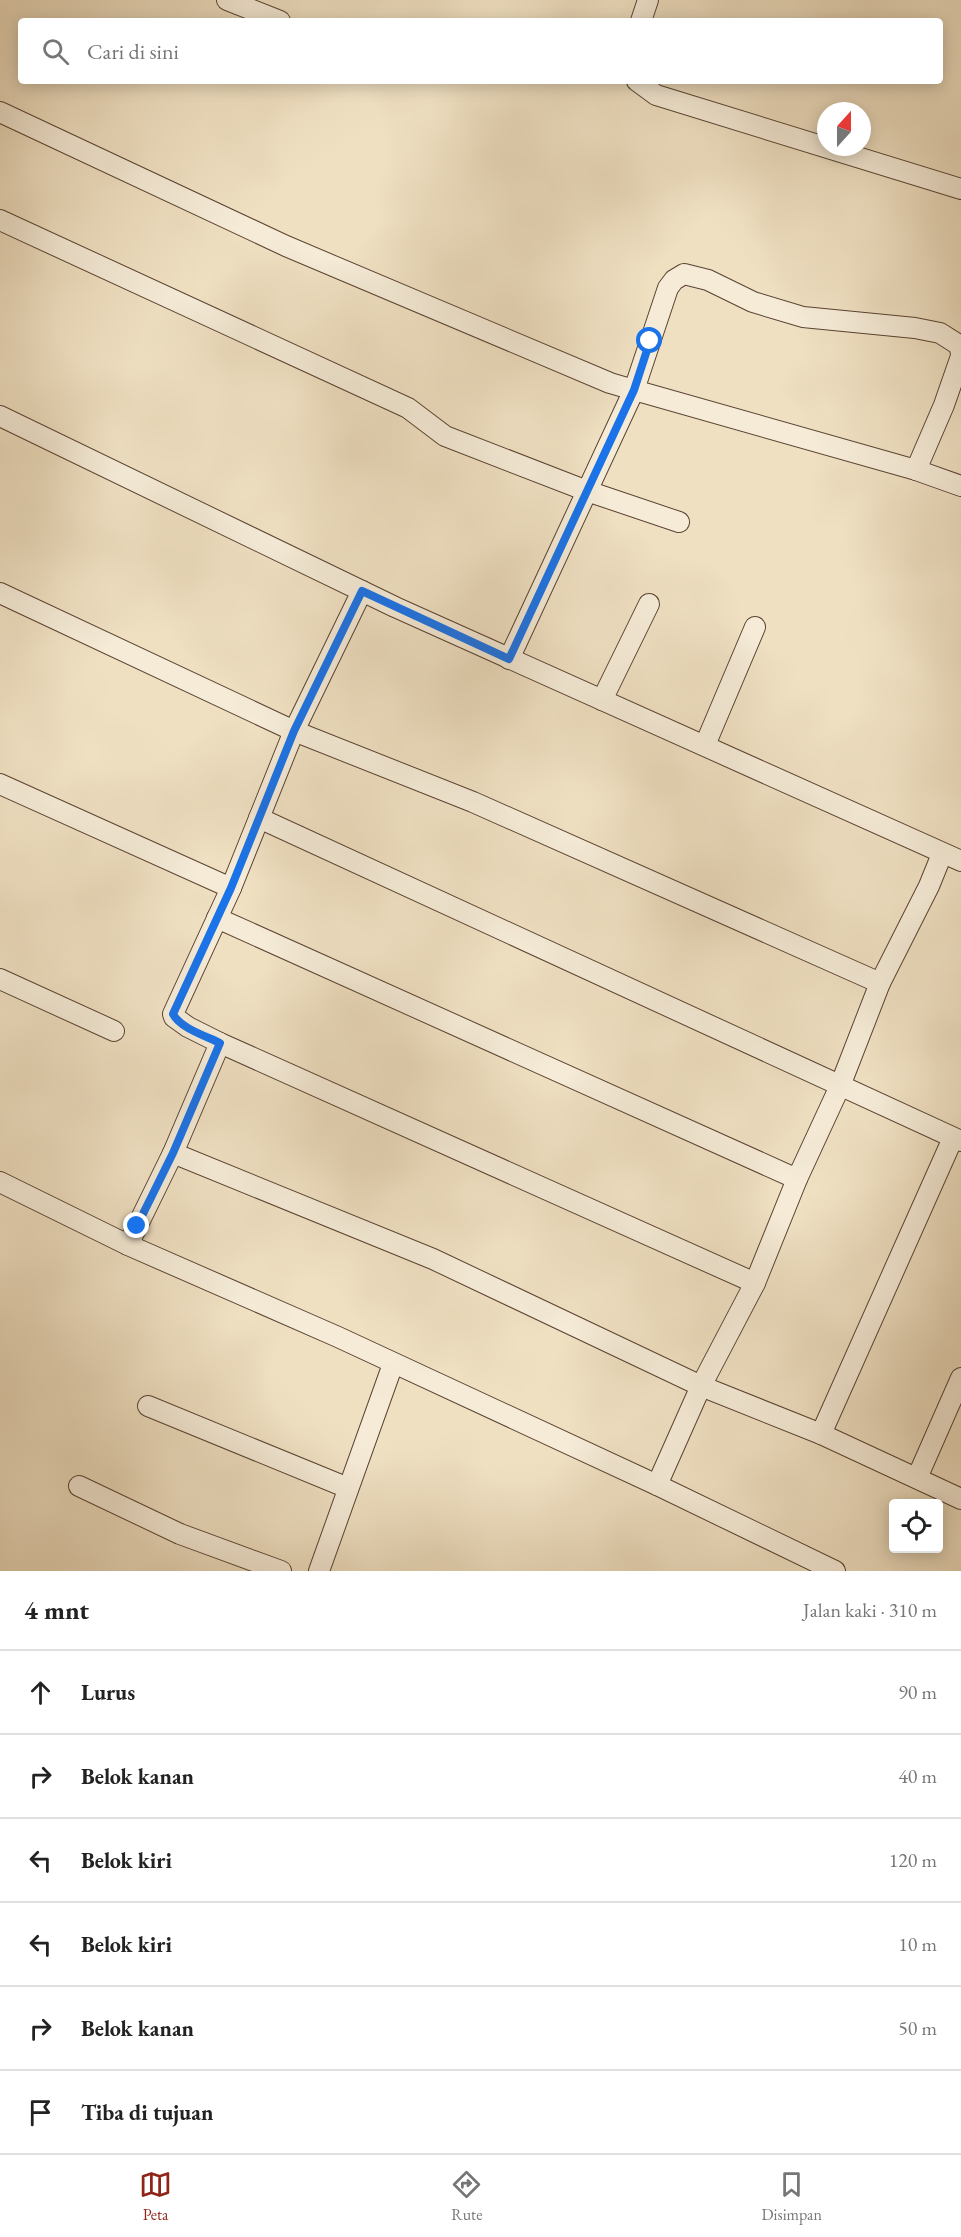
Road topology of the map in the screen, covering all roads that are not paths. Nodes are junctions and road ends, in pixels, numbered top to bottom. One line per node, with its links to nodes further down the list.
1 (227, 0): 3 (street)
2 (648, 0): 4 (street)
3 (272, 18)
4 (641, 18)
5 (641, 84): 7 (street)
6 (0, 112): 10 (street)
7 (961, 189)
8 (0, 220): 14 (street)
9 (961, 355): 10 (street); 12 (street)
10 (634, 390): 12 (street); 14 (street)
11 (0, 416): 16 (street)
12 (916, 470): 13 (street)
13 (961, 486)
14 (587, 491): 15 (street); 20 (street)
15 (679, 522)
16 (362, 591): 20 (street); 22 (street)
17 (0, 593): 22 (street)
18 (649, 604): 21 (street)
19 (756, 627): 23 (street)
20 (509, 659): 21 (street)
21 (602, 700): 23 (street)
22 (294, 731): 25 (street); 31 (street)
23 (705, 745): 26 (street)
24 (0, 784): 28 (street)
25 (260, 818): 28 (street); 34 (street)
26 (942, 854): 27 (street); 31 (street)
27 (961, 861)
28 (231, 888): 29 (street)
29 (217, 918): 33 (street); 37 (street)
30 (0, 979): 32 (street)
31 (880, 983): 34 (street)
32 (114, 1031)
33 (220, 1043): 36 (street); 40 (street)
34 (840, 1086): 35 (street); 37 (street)
35 (957, 1139): 45 (street)
36 (173, 1153): 39 (street); 43 (street)
37 (797, 1179): 40 (street)
38 (0, 1182): 39 (street)
39 (128, 1245): 41 (street)
40 (755, 1283): 43 (street)
41 (393, 1364): 47 (street); 49 (street)
42 (961, 1378): 46 (street)
43 (701, 1386): 45 (street); 47 (street)
44 (148, 1406): 49 (street)
45 (821, 1434): 46 (street)
46 (917, 1478): 50 (street)
47 (657, 1485): 53 (street)
48 (79, 1486): 51 (street)
49 (348, 1488): 52 (street)
50 (961, 1499)
51 (281, 1571)
52 (319, 1571)
53 (835, 1571)

